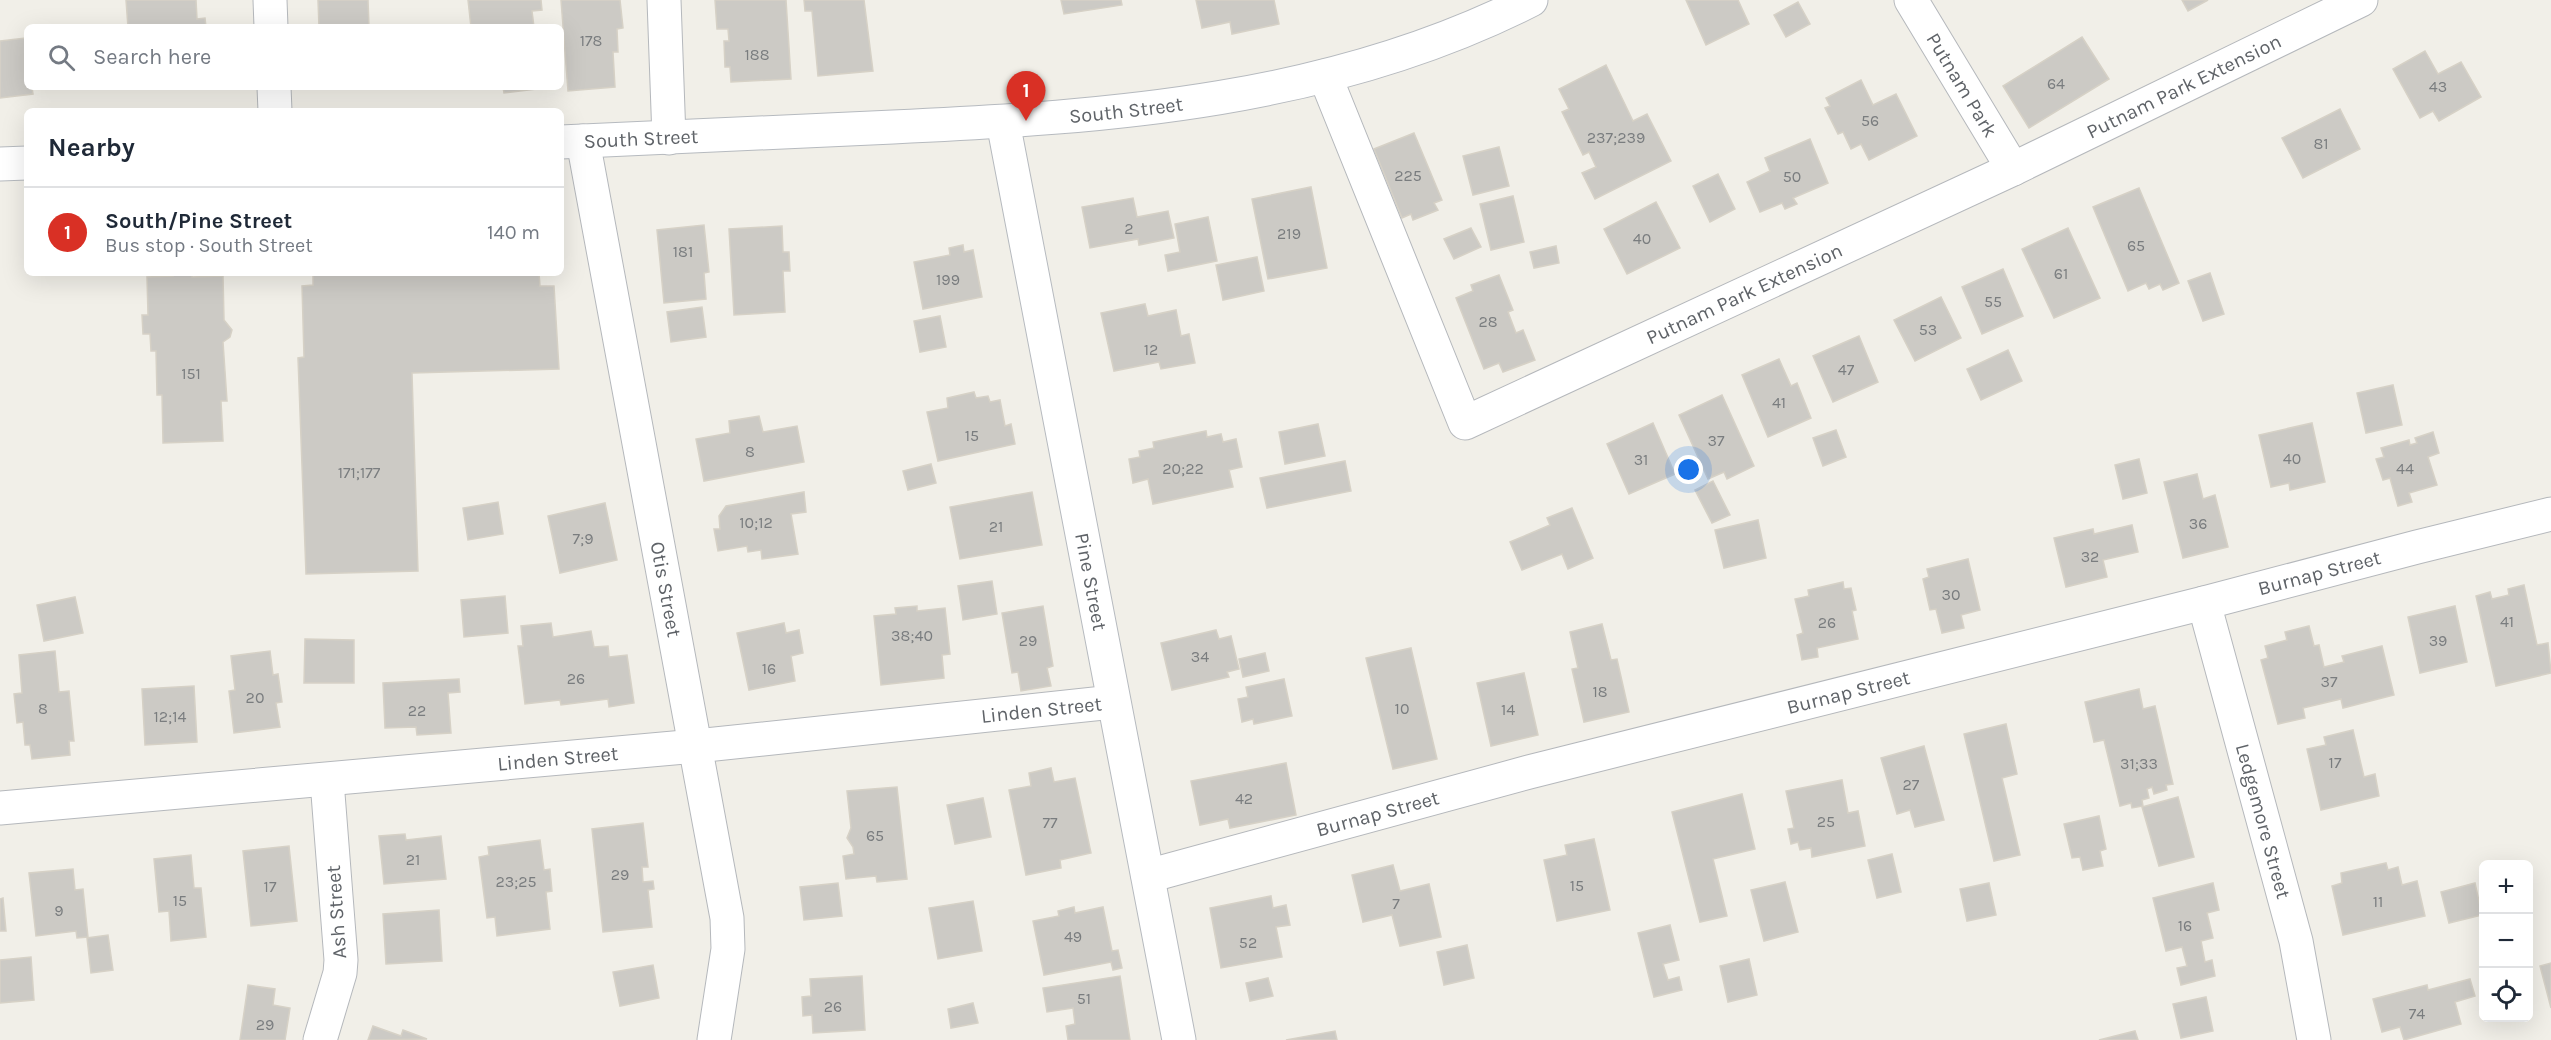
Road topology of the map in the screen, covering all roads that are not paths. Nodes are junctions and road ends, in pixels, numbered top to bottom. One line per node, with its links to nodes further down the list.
1 (270, 0): 6 (street)
2 (664, 0): 11 (street)
3 (1531, 0): 7 (street, South Street)
4 (1911, 0): 15 (street, Putnam Park)
5 (2361, 0): 15 (street, Putnam Park Extension)
6 (271, 24)
7 (1325, 76): 10 (street, South Street); 15 (street, Putnam Park Extension)
8 (274, 90): 9 (street)
9 (275, 108)
10 (1003, 122): 11 (street, South Street); 18 (street, Pine Street)
11 (669, 138): 12 (street, South Street)
12 (572, 142): 19 (street, Otis Street)
13 (24, 163): 14 (street)
14 (0, 164)
15 (2013, 169)
16 (2551, 514): 17 (street, Burnap Street)
17 (2205, 603): 22 (street, Burnap Street); 26 (street, Ledgemore Street)
18 (1113, 702): 19 (street, Linden Street); 22 (street, Pine Street)
19 (696, 746): 20 (street, Linden Street); 24 (street, Otis Street)
20 (327, 781): 21 (street, Linden Street); 23 (street, Ash Street)
21 (0, 808)
22 (1148, 876): 25 (street, Pine Street)
23 (320, 1040)
24 (714, 1040)
25 (1179, 1040)
26 (2314, 1040)

